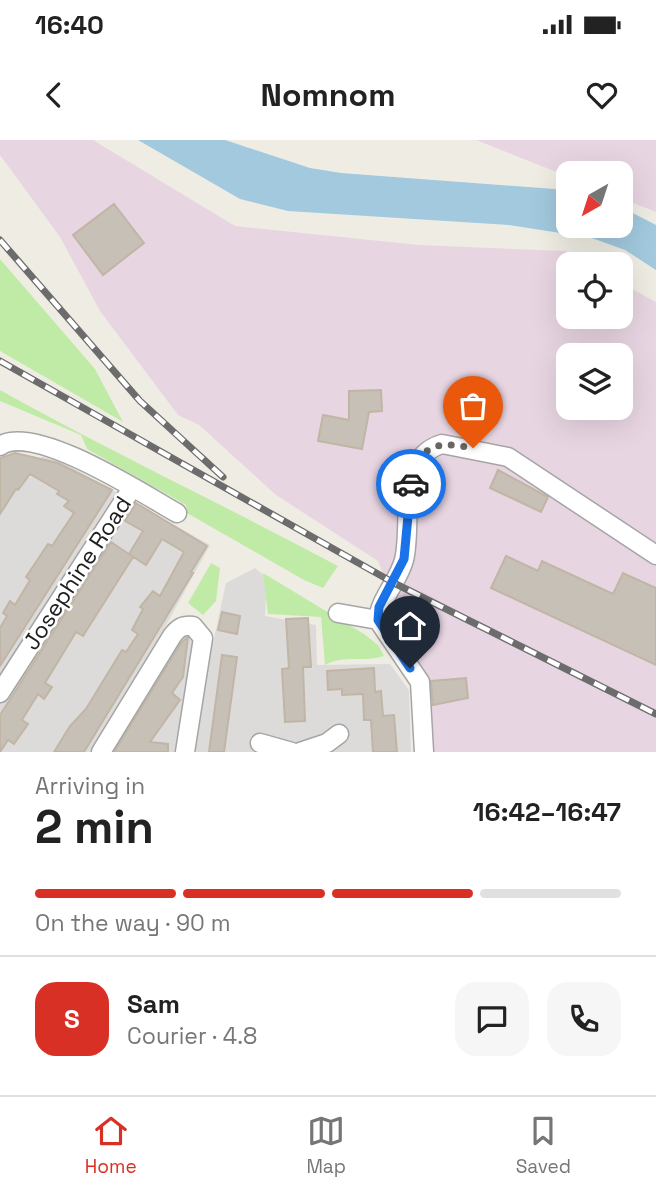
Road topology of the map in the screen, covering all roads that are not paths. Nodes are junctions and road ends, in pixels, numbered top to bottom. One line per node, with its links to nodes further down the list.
1 (0, 446): 2 (street)
2 (132, 488): 3 (street); 7 (street, Josephine Road)
3 (177, 513)
4 (656, 555): 6 (street)
5 (338, 613): 6 (street)
6 (378, 620): 14 (street)
7 (0, 693)
8 (339, 734): 13 (street)
9 (260, 743): 12 (street)
10 (101, 752): 11 (street)
11 (185, 752)
12 (292, 752)
13 (300, 752)
14 (424, 752)

